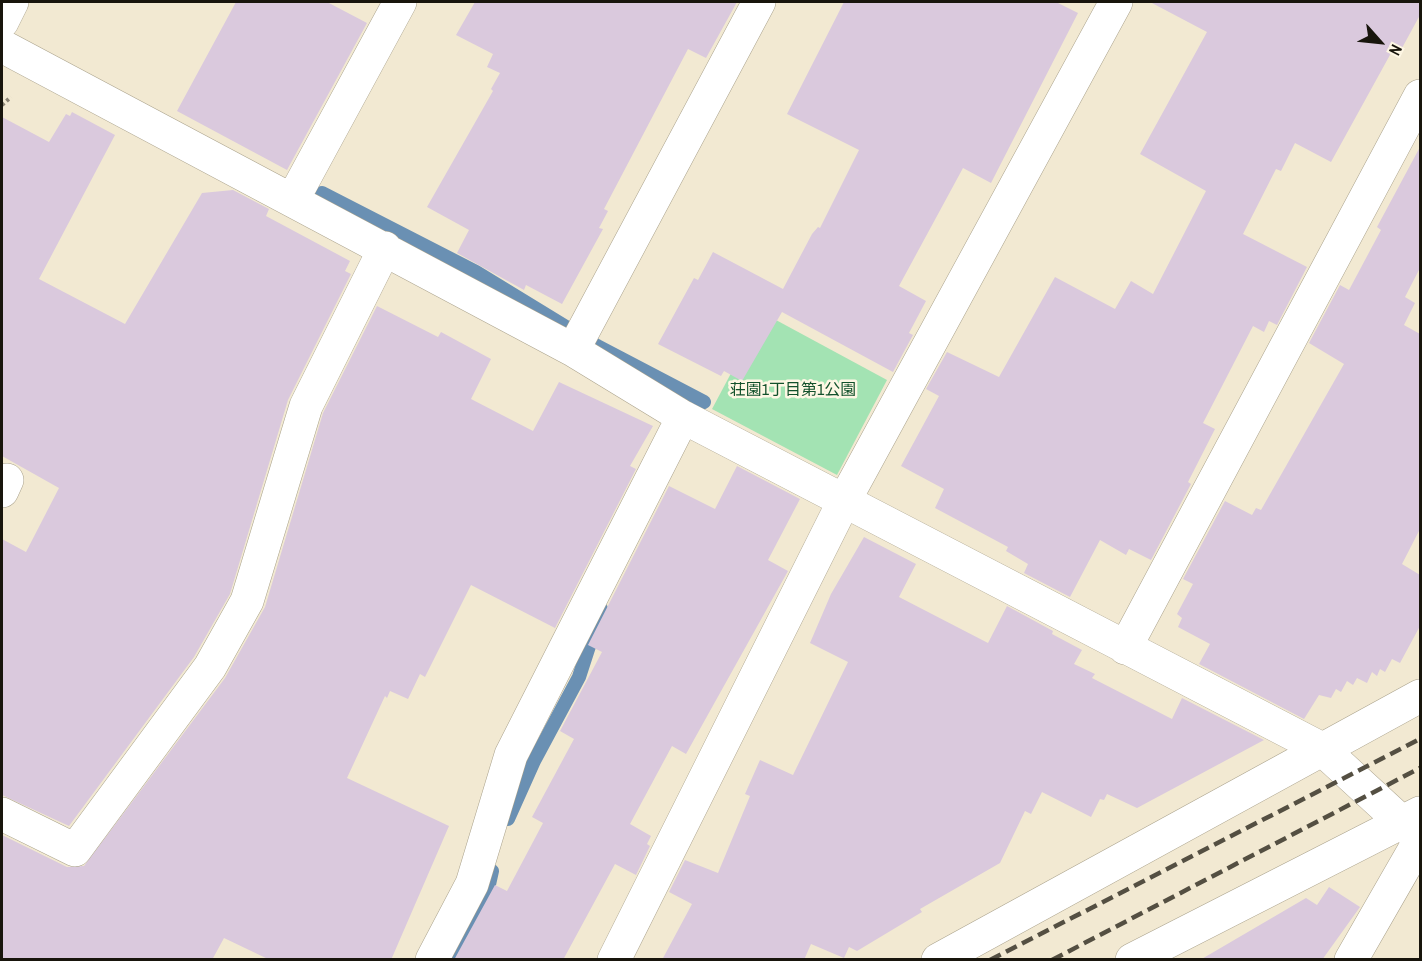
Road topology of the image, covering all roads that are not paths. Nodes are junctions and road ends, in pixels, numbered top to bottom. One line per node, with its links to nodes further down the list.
1 (12, 2): 5 (main road)
2 (400, 2): 8 (main road)
3 (759, 2): 10 (main road)
4 (1116, 2): 12 (main road)
5 (2, 22)
6 (2, 46): 8 (main road)
7 (1420, 96): 13 (main road)
8 (293, 199): 9 (main road)
9 (385, 248): 10 (main road); 16 (main road)
10 (573, 350): 11 (main road)
11 (683, 417): 12 (main road); 18 (main road)
12 (843, 502): 13 (main road); 19 (main road)
13 (1125, 648): 15 (main road)
14 (1420, 696): 15 (main road)
15 (1322, 749): 17 (main road); 20 (main road)
16 (2, 814)
17 (1416, 829): 21 (main road); 22 (main road)
18 (432, 960)
19 (614, 960)
20 (938, 960)
21 (1132, 960)
22 (1351, 960)

